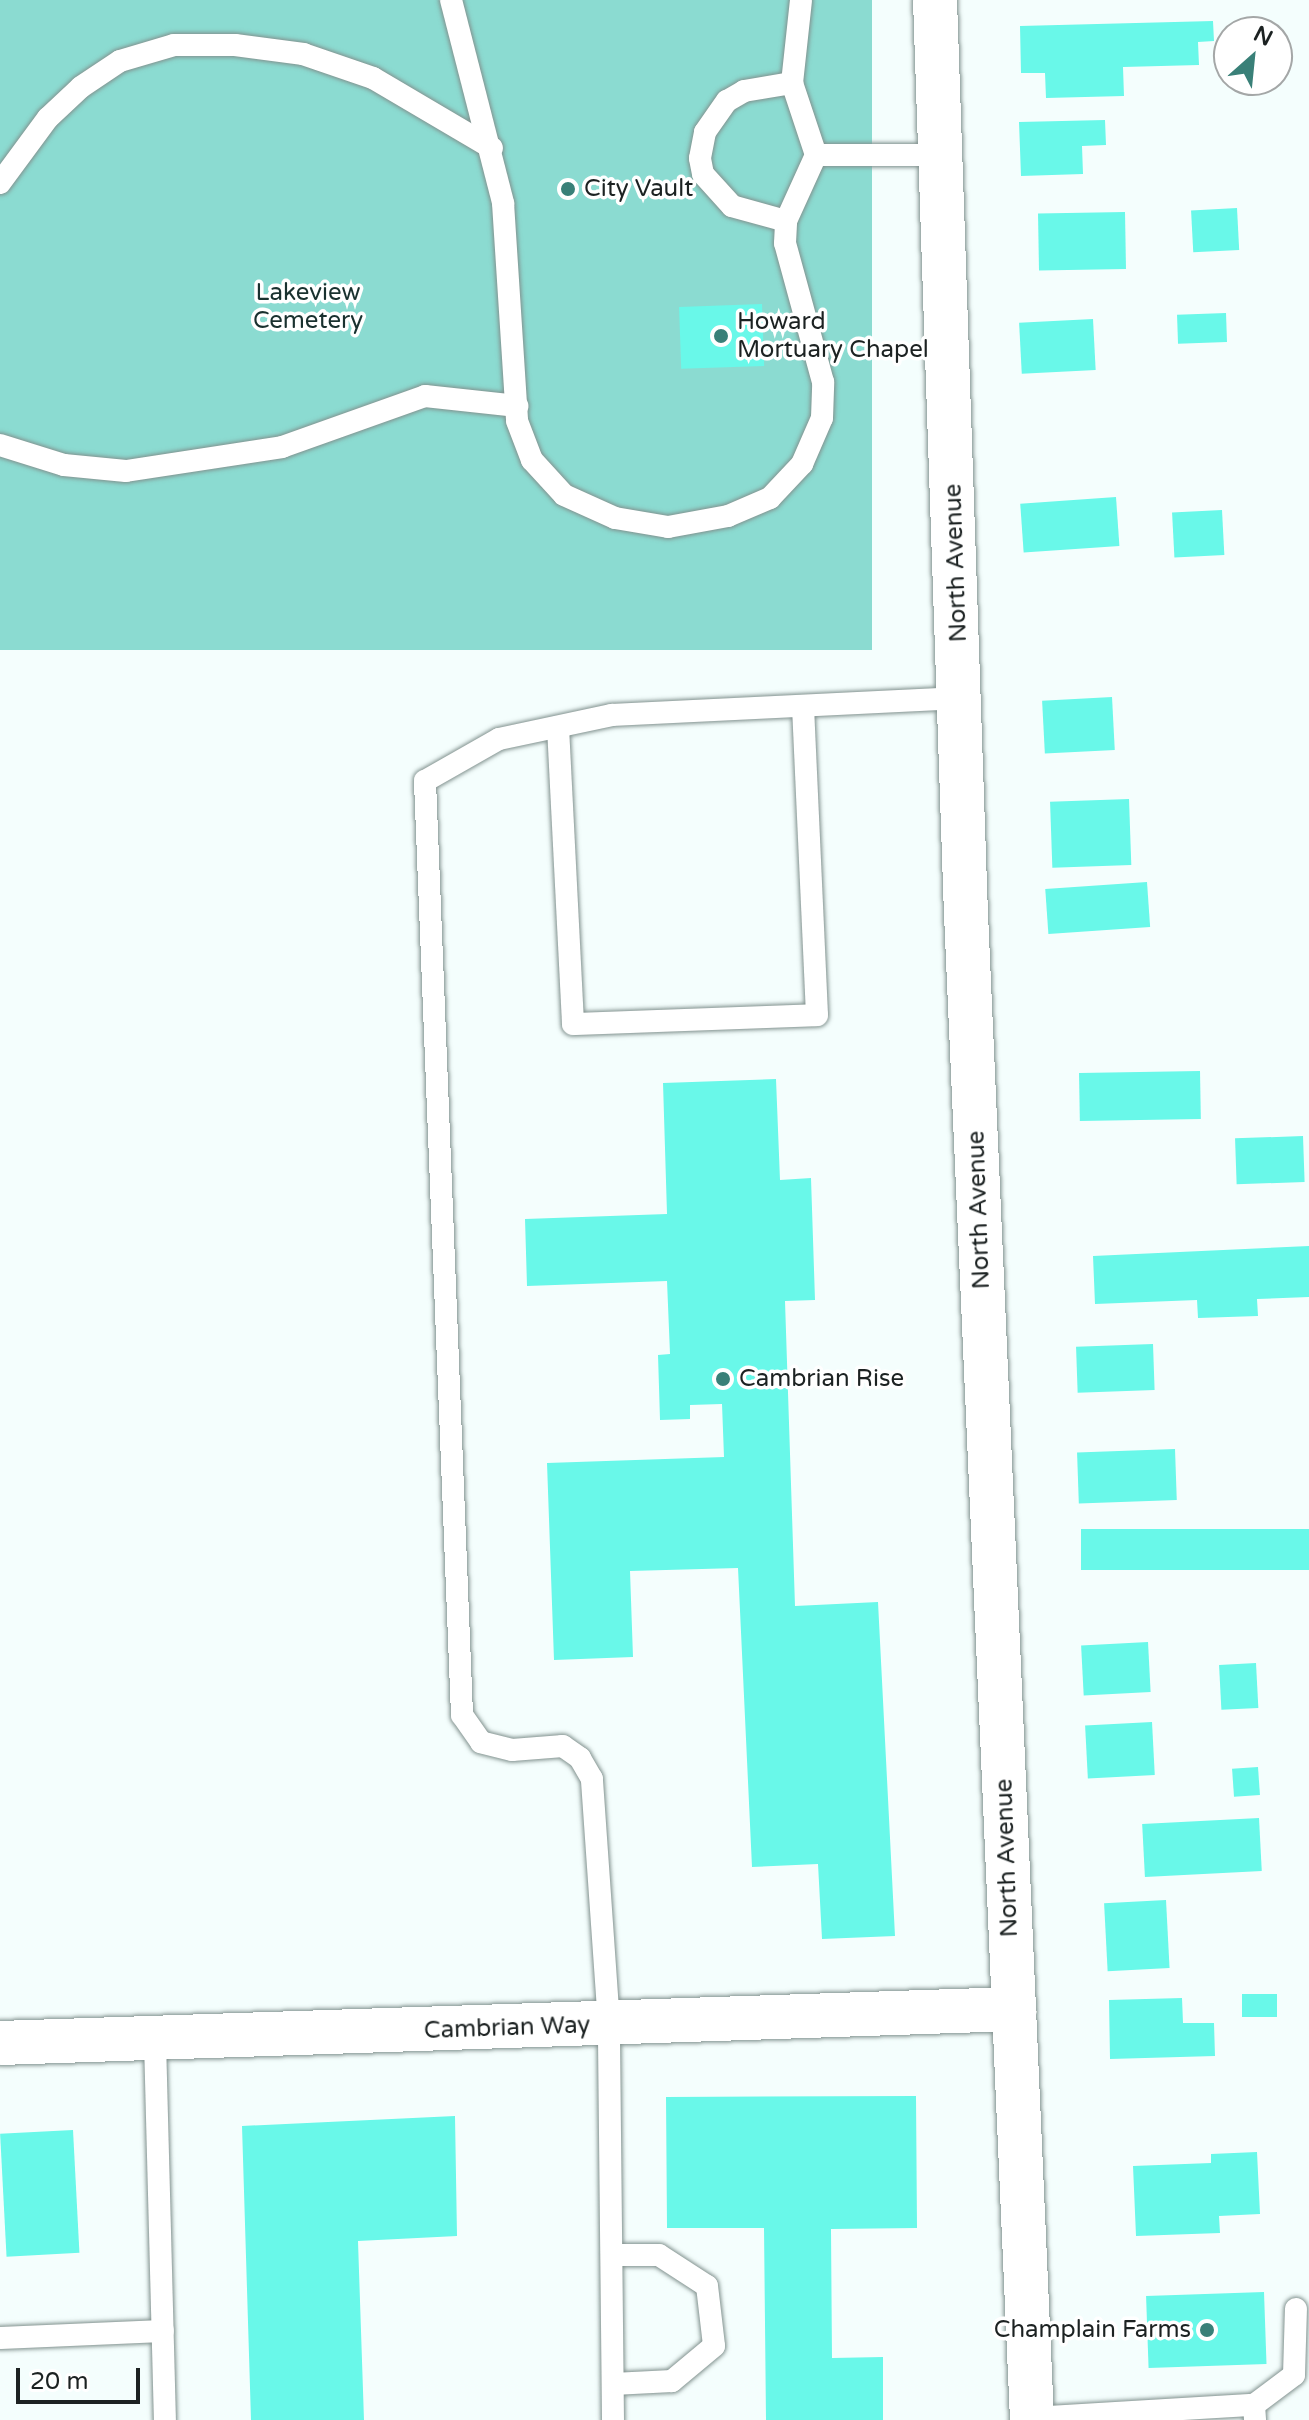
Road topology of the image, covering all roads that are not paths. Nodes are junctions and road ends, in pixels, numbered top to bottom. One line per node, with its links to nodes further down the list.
1 (451, 0): 5 (lane)
2 (801, 0): 4 (lane)
3 (935, 0): 7 (main road, North Avenue)
4 (792, 83): 6 (lane); 9 (lane)
5 (492, 148): 8 (lane); 10 (lane)
6 (816, 155): 7 (lane); 9 (lane)
7 (941, 155): 12 (main road, North Avenue)
8 (0, 183)
9 (786, 221): 10 (lane)
10 (517, 406): 11 (lane)
11 (0, 445)
12 (960, 698): 13 (lane); 15 (main road, North Avenue)
13 (803, 707): 14 (lane); 14 (lane)
14 (558, 727): 16 (lane)
15 (1014, 2009): 16 (main road, Cambrian Way); 26 (main road, North Avenue)
16 (609, 2024): 17 (main road, Cambrian Way); 19 (lane)
17 (155, 2041): 18 (main road, Cambrian Way); 21 (lane)
18 (0, 2043)
19 (612, 2255): 23 (lane); 23 (lane)
20 (1296, 2309): 24 (lane)
21 (163, 2331): 22 (lane); 27 (lane)
22 (0, 2338)
23 (613, 2384): 28 (lane)
24 (1255, 2412): 25 (lane)
25 (1136, 2416): 26 (lane)
26 (1032, 2419)
27 (165, 2420)
28 (613, 2420)

